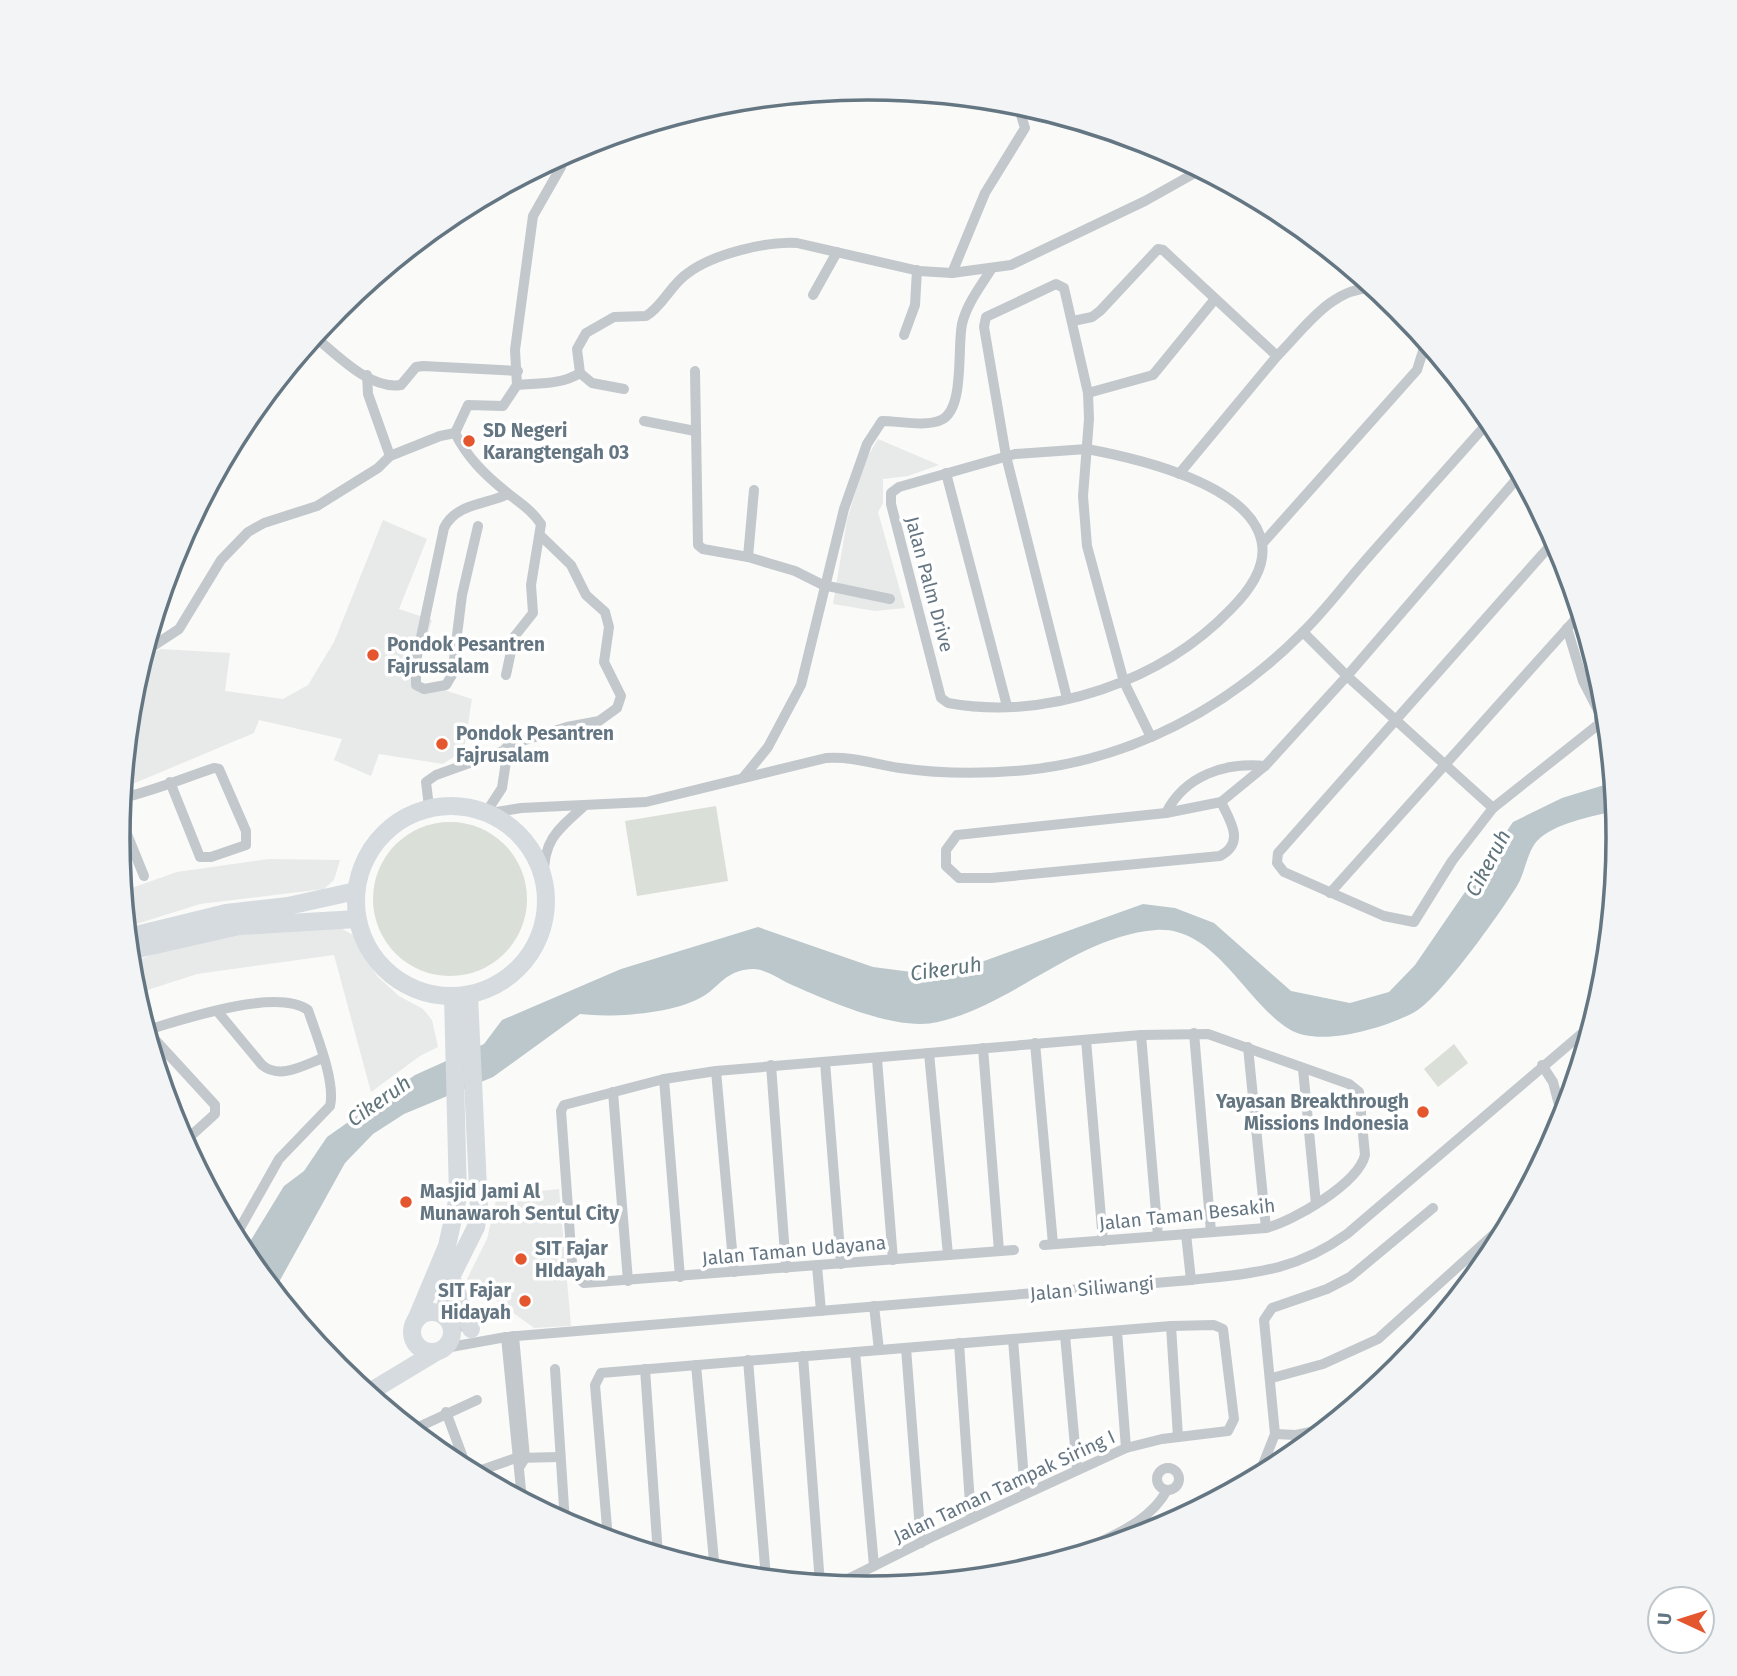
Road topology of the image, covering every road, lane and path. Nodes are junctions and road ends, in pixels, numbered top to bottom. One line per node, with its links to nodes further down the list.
1 (1021, 116): 7 (street)
2 (561, 167): 16 (street)
3 (1192, 174): 5 (street)
4 (837, 252): 6 (street); 9 (street); 18 (street)
5 (992, 268): 7 (street); 40 (street)
6 (917, 270): 7 (street); 12 (street)
7 (952, 274)
8 (1362, 289): 15 (street)
9 (813, 295)
10 (1215, 299): 11 (street); 15 (street); 22 (street)
11 (1073, 321): 22 (street); 29 (street)
12 (904, 335)
13 (321, 342): 19 (street)
14 (1423, 350): 37 (street)
15 (1277, 356): 31 (street)
16 (518, 371): 19 (street); 20 (street)
17 (695, 371): 25 (street)
18 (580, 373): 20 (street); 21 (street)
19 (366, 375): 28 (street)
20 (517, 385): 26 (street)
21 (624, 389)
22 (1088, 393): 27 (street)
23 (643, 421): 25 (street)
24 (1482, 429): 44 (street)
25 (695, 431): 39 (street)
26 (455, 433): 28 (street); 34 (street)
27 (1087, 449): 29 (street, Jalan Palm Drive); 31 (street, Jalan Palm Drive); 48 (street)
28 (390, 456): 45 (street)
29 (1006, 456): 30 (street, Jalan Palm Drive); 49 (street)
30 (946, 473): 51 (street); 51 (street, Jalan Palm Drive)
31 (1179, 474): 37 (street, Jalan Palm Drive)
32 (1515, 481): 47 (street)
33 (754, 490): 39 (street)
34 (508, 494): 35 (street); 36 (street)
35 (478, 526)
36 (541, 536): 46 (street); 55 (street)
37 (1262, 544): 48 (street, Jalan Palm Drive)
38 (1548, 549): 52 (street)
39 (748, 557): 40 (street)
40 (823, 585): 41 (street); 58 (street)
41 (890, 599)
42 (1574, 621): 43 (street)
43 (1567, 628): 50 (street); 56 (street)
44 (1303, 632): 47 (street); 54 (street)
45 (156, 644)
46 (506, 675)
47 (1347, 676): 52 (street); 57 (street)
48 (1124, 682): 49 (street, Jalan Palm Drive); 54 (street)
49 (1067, 698): 51 (street, Jalan Palm Drive)
50 (1594, 703)
51 (1007, 706)
52 (1396, 718): 56 (street); 71 (street)
53 (1598, 725): 64 (street)
54 (1151, 737): 58 (street)
55 (509, 745): 62 (street); 65 (street)
56 (1446, 763): 64 (street); 71 (street)
57 (1265, 766): 61 (street); 66 (street)
58 (741, 780): 63 (street)
59 (170, 782): 59 (street); 60 (street)
60 (132, 795)
61 (1221, 802): 66 (street); 66 (street)
62 (429, 807): 65 (main road); 70 (main road)
63 (583, 807): 65 (street); 69 (street)
64 (1493, 808): 71 (street)
65 (488, 812): 69 (main road)
66 (1166, 813)
67 (130, 841): 68 (street)
68 (145, 876)
69 (544, 877): 75 (main road)
70 (356, 891): 72 (main road); 73 (main road)
71 (1330, 894)
72 (357, 919): 74 (main road); 75 (main road)
73 (137, 935)
74 (139, 949)
75 (461, 997): 96 (main road)
76 (218, 1012): 77 (street); 87 (street); 87 (street)
77 (155, 1029)
78 (1194, 1033): 80 (street); 84 (street); 103 (street)
79 (1581, 1033): 91 (street, Jalan Siliwangi)
80 (1141, 1035): 81 (street); 105 (street)
81 (1086, 1040): 82 (street); 106 (street)
82 (1035, 1044): 85 (street); 106 (street, Jalan Taman Besakih)
83 (160, 1045): 98 (street)
84 (1248, 1047): 92 (street); 102 (street)
85 (983, 1048): 86 (street); 109 (street)
86 (929, 1053): 88 (street); 110 (street)
87 (323, 1058): 101 (street)
88 (877, 1059): 89 (street); 111 (street)
89 (825, 1062): 90 (street); 112 (street)
90 (771, 1065): 93 (street); 114 (street)
91 (1542, 1065): 97 (street); 118 (street, Jalan Siliwangi)
92 (1303, 1069): 99 (street); 99 (street, Jalan Taman Besakih)
93 (716, 1071): 94 (street); 115 (street)
94 (664, 1079): 95 (street); 117 (street)
95 (613, 1092): 119 (street); 119 (street, Jalan Taman Udayana)
96 (465, 1098): 116 (main road); 123 (main road)
97 (1558, 1102)
98 (192, 1135)
99 (1316, 1204): 102 (street, Jalan Taman Besakih)
100 (1433, 1208): 142 (street)
101 (241, 1226)
102 (1266, 1228): 103 (street, Jalan Taman Besakih)
103 (1211, 1232): 104 (street, Jalan Taman Besakih)
104 (1186, 1234): 105 (street, Jalan Taman Besakih); 118 (street)
105 (1158, 1236): 106 (street, Jalan Taman Besakih)
106 (1103, 1241)
107 (1486, 1241): 142 (street)
108 (1014, 1250): 109 (street, Jalan Taman Udayana)
109 (999, 1251): 110 (street, Jalan Taman Udayana)
110 (947, 1255): 111 (street, Jalan Taman Udayana)
111 (893, 1260): 112 (street, Jalan Taman Udayana)
112 (841, 1264): 113 (street, Jalan Taman Udayana)
113 (817, 1266): 114 (street, Jalan Taman Udayana); 121 (street)
114 (786, 1268): 115 (street, Jalan Taman Udayana)
115 (734, 1272): 117 (street, Jalan Taman Udayana)
116 (452, 1275): 122 (main road); 125 (main road)
117 (680, 1277): 119 (street, Jalan Taman Udayana)
118 (1191, 1280): 120 (street, Jalan Siliwangi)
119 (628, 1281)
120 (874, 1306): 121 (street, Jalan Siliwangi); 135 (street)
121 (821, 1311): 128 (street, Jalan Siliwangi)
122 (447, 1319): 123 (main road); 125 (street); 134 (main road)
123 (416, 1320): 130 (main road)
124 (1171, 1326): 126 (street); 150 (street); 150 (street, Jalan Taman Tampak Siring I)
125 (471, 1329): 131 (street)
126 (1117, 1331): 127 (street); 151 (street)
127 (1065, 1335): 129 (street); 156 (street)
128 (510, 1337): 131 (street, Jalan Siliwangi); 155 (street)
129 (1013, 1339): 132 (street); 160 (street)
130 (414, 1340): 134 (main road); 144 (main road)
131 (488, 1340): 134 (street, Jalan Siliwangi)
132 (959, 1343): 133 (street); 162 (street)
133 (906, 1348): 135 (street); 165 (street)
134 (441, 1350): 143 (main road)
135 (879, 1350): 136 (street)
136 (855, 1352): 137 (street); 168 (street)
137 (803, 1356): 138 (street); 170 (street)
138 (748, 1360): 139 (street); 169 (street)
139 (696, 1364): 141 (street); 167 (street)
140 (555, 1369): 153 (street)
141 (645, 1369): 163 (street); 166 (street)
142 (1272, 1378): 149 (street)
143 (376, 1387)
144 (376, 1387)
145 (477, 1400): 146 (street)
146 (446, 1412): 147 (street); 152 (street)
147 (421, 1425)
148 (1305, 1433): 149 (street)
149 (1275, 1434): 154 (street)
150 (1178, 1437): 151 (street, Jalan Taman Tampak Siring I)
151 (1126, 1448): 156 (street, Jalan Taman Tampak Siring I)
152 (462, 1454)
153 (560, 1457): 155 (street); 161 (street)
154 (1267, 1459)
155 (520, 1461): 157 (street); 158 (street)
156 (1077, 1468): 160 (street, Jalan Taman Tampak Siring I)
157 (487, 1470)
158 (521, 1489)
159 (1167, 1490): 164 (street)
160 (1025, 1493): 162 (street, Jalan Taman Tampak Siring I)
161 (564, 1510)
162 (971, 1518): 165 (street, Jalan Taman Tampak Siring I)
163 (607, 1528)
164 (1105, 1537)
165 (920, 1543): 168 (street, Jalan Taman Tampak Siring I)
166 (657, 1545)
167 (714, 1560)
168 (874, 1566): 171 (street, Jalan Taman Tampak Siring I)
169 (765, 1569)
170 (819, 1575)
171 (855, 1576)

